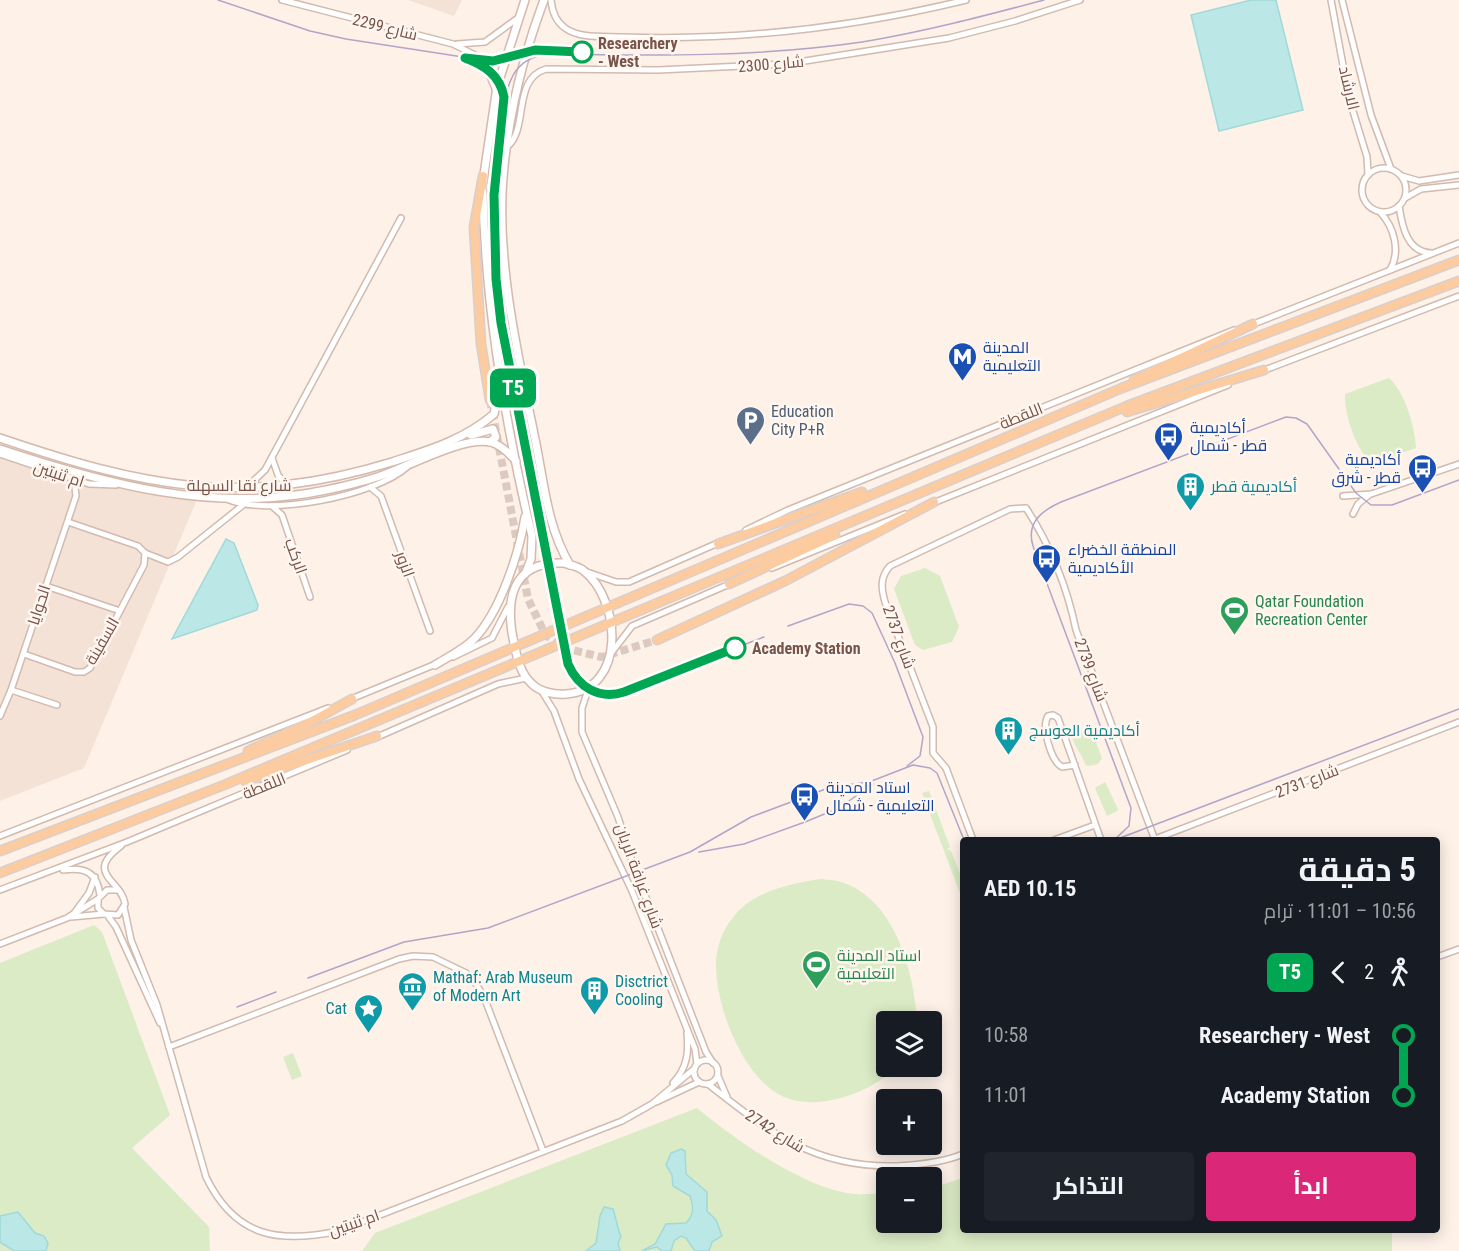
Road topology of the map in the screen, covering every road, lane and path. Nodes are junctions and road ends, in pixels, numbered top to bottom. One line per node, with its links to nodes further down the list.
1 (282, 0): 10 (street, شارع 2299)
2 (525, 0): 9 (main road)
3 (544, 0): 12 (main road)
4 (551, 0): 5 (street, شارع 2300)
5 (966, 0)
6 (1080, 0): 12 (street, شارع 2300)
7 (1331, 0): 14 (street, الارشاد)
8 (1342, 0): 13 (street, الارشاد)
9 (518, 18): 10 (street, شارع 2299); 11 (main road)
10 (453, 44): 11 (street, شارع 2299)
11 (496, 92): 17 (main road)
12 (508, 146): 69 (main road)
13 (1391, 169): 14 (street); 15 (street)
14 (1368, 175): 21 (street)
15 (1400, 175): 16 (street); 19 (street)
16 (1459, 175)
17 (483, 176): 30 (main road); 33 (main road)
18 (1459, 185): 19 (street)
19 (1405, 198): 20 (street)
20 (1399, 206): 21 (street); 24 (street)
21 (1380, 212): 26 (street)
22 (401, 218): 40 (street)
23 (1459, 243): 24 (street, اللقطة)
24 (1435, 253): 26 (street, اللقطة)
25 (1459, 260): 32 (main road, اللقطة)
26 (1390, 270): 29 (street, اللقطة)
27 (1459, 281): 34 (main road, اللقطة)
28 (1459, 296): 31 (street)
29 (1253, 324): 32 (main road); 67 (street, اللقطة)
30 (498, 367): 36 (main road, شارع نقا السهلة); 41 (main road)
31 (1264, 370): 34 (main road); 58 (street)
32 (1122, 388): 44 (main road, اللقطة)
33 (490, 400)
34 (1078, 427): 50 (main road, اللقطة)
35 (0, 438): 52 (main road, شارع نقا السهلة)
36 (455, 441): 37 (main road); 49 (main road, شارع نقا السهلة)
37 (490, 442): 41 (main road); 43 (main road, شارع نقا السهلة)
38 (0, 449): 48 (main road, شارع نقا السهلة)
39 (0, 454): 45 (street, ام ثنيتين)
40 (272, 456): 49 (street); 52 (street)
41 (516, 462): 63 (main road)
42 (1459, 464): 53 (street)
43 (408, 465): 46 (street, شارع نقا السهلة); 57 (main road, شارع نقا السهلة)
44 (928, 470): 67 (main road); 76 (main road, اللقطة)
45 (74, 479): 47 (street, ام ثنيتين); 54 (street, الحوايا)
46 (383, 483): 51 (street, شارع نقا السهلة); 55 (street, الزور)
47 (89, 484): 48 (street, ام ثنيتين); 54 (street, الحوايا)
48 (120, 484): 57 (main road, شارع نقا السهلة)
49 (288, 486): 52 (main road, شارع نقا السهلة)
50 (935, 486): 72 (main road); 78 (main road, اللقطة)
51 (370, 487): 55 (street); 59 (street, شارع نقا السهلة)
52 (245, 488)
53 (1371, 494): 56 (street); 64 (street)
54 (77, 495): 66 (street, الحوايا)
55 (381, 496): 79 (street, الزور)
56 (1343, 496)
57 (226, 498): 60 (street, شارع نقا السهلة)
58 (934, 502): 72 (street); 80 (main road)
59 (287, 504): 61 (street, شارع نقا السهلة); 65 (street)
60 (243, 505): 61 (street, شارع نقا السهلة); 68 (street)
61 (271, 505): 65 (street, الركب)
62 (1020, 508): 100 (street, شارع 2737); 103 (street, شارع 2739)
63 (526, 511): 71 (main road); 85 (main road)
64 (1353, 514)
65 (282, 515): 74 (street, الركب)
66 (68, 522): 68 (street); 73 (street, الحوايا)
67 (718, 544): 70 (street, اللقطة)
68 (145, 554): 77 (street, السفينة)
69 (570, 565): 70 (main road, اللقطة); 71 (main road, اللقطة)
70 (585, 571): 76 (main road)
71 (525, 574): 75 (main road)
72 (729, 584): 82 (street)
73 (46, 586): 77 (street); 83 (street, الحوايا)
74 (310, 597)
75 (508, 607): 81 (main road); 85 (street)
76 (606, 608): 78 (main road); 81 (main road, اللقطة)
77 (120, 611): 83 (street, السفينة)
78 (609, 622): 82 (main road); 84 (main road, اللقطة)
79 (430, 631)
80 (657, 640)
81 (514, 647): 84 (main road); 95 (main road, اللقطة)
82 (612, 652): 87 (main road)
83 (24, 654): 88 (street, الحوايا)
84 (518, 662): 86 (main road); 97 (main road, اللقطة)
85 (435, 665): 90 (street)
86 (526, 678): 89 (main road); 94 (street, اللقطة)
87 (589, 687): 89 (main road); 128 (street, شارع غرافة الريان)
88 (11, 690): 91 (street); 92 (street, الحوايا)
89 (541, 690): 126 (street, شارع غرافة الريان)
90 (352, 699): 95 (main road); 99 (street)
91 (57, 705)
92 (0, 716)
93 (1459, 722): 104 (street, شارع 2731)
94 (377, 736): 97 (main road); 105 (street, اللقطة)
95 (233, 762): 106 (main road, اللقطة)
96 (1075, 765): 96 (street); 98 (street)
97 (224, 785): 108 (main road, اللقطة)
98 (1095, 825): 101 (street); 102 (street)
99 (0, 836)
100 (972, 837)
101 (1062, 837)
102 (1100, 837)
103 (1154, 837)
104 (1160, 837)
105 (127, 842): 107 (street, اللقطة); 111 (street)
106 (0, 851)
107 (52, 871): 109 (street); 110 (street, اللقطة)
108 (0, 874)
109 (95, 877): 112 (street); 115 (street)
110 (0, 890)
111 (117, 890): 112 (street); 113 (street)
112 (99, 897): 114 (street); 115 (street)
113 (124, 907): 114 (street); 119 (street, ام ثنيتين)
114 (106, 915): 115 (street); 120 (street, ام ثنيتين)
115 (70, 916): 116 (street)
116 (0, 944)
117 (1459, 950): 118 (street)
118 (1440, 956)
119 (142, 966): 120 (street); 121 (street, ام ثنيتين)
120 (134, 969): 122 (street, ام ثنيتين)
121 (149, 984): 122 (street); 123 (street, ام ثنيتين)
122 (141, 985): 124 (street, ام ثنيتين)
123 (153, 993): 124 (street); 125 (street, ام ثنيتين)
124 (145, 995): 125 (street, ام ثنيتين)
125 (162, 1027): 127 (street, ام ثنيتين)
126 (686, 1029): 129 (street, شارع غرافة الريان); 133 (street, شارع غرافة الريان)
127 (169, 1047): 136 (street); 136 (street, ام ثنيتين)
128 (712, 1063): 129 (street); 130 (street)
129 (696, 1066): 131 (street); 133 (street, ام ثنيتين)
130 (717, 1075): 132 (street); 134 (street, شارع 2742)
131 (699, 1082): 132 (street); 135 (street, ام ثنيتين)
132 (708, 1084): 134 (street, شارع 2742)
133 (665, 1091): 135 (street, ام ثنيتين)
134 (730, 1101): 137 (street, شارع 2742)
135 (651, 1104): 136 (street, ام ثنيتين)
136 (543, 1151)
137 (960, 1155)

